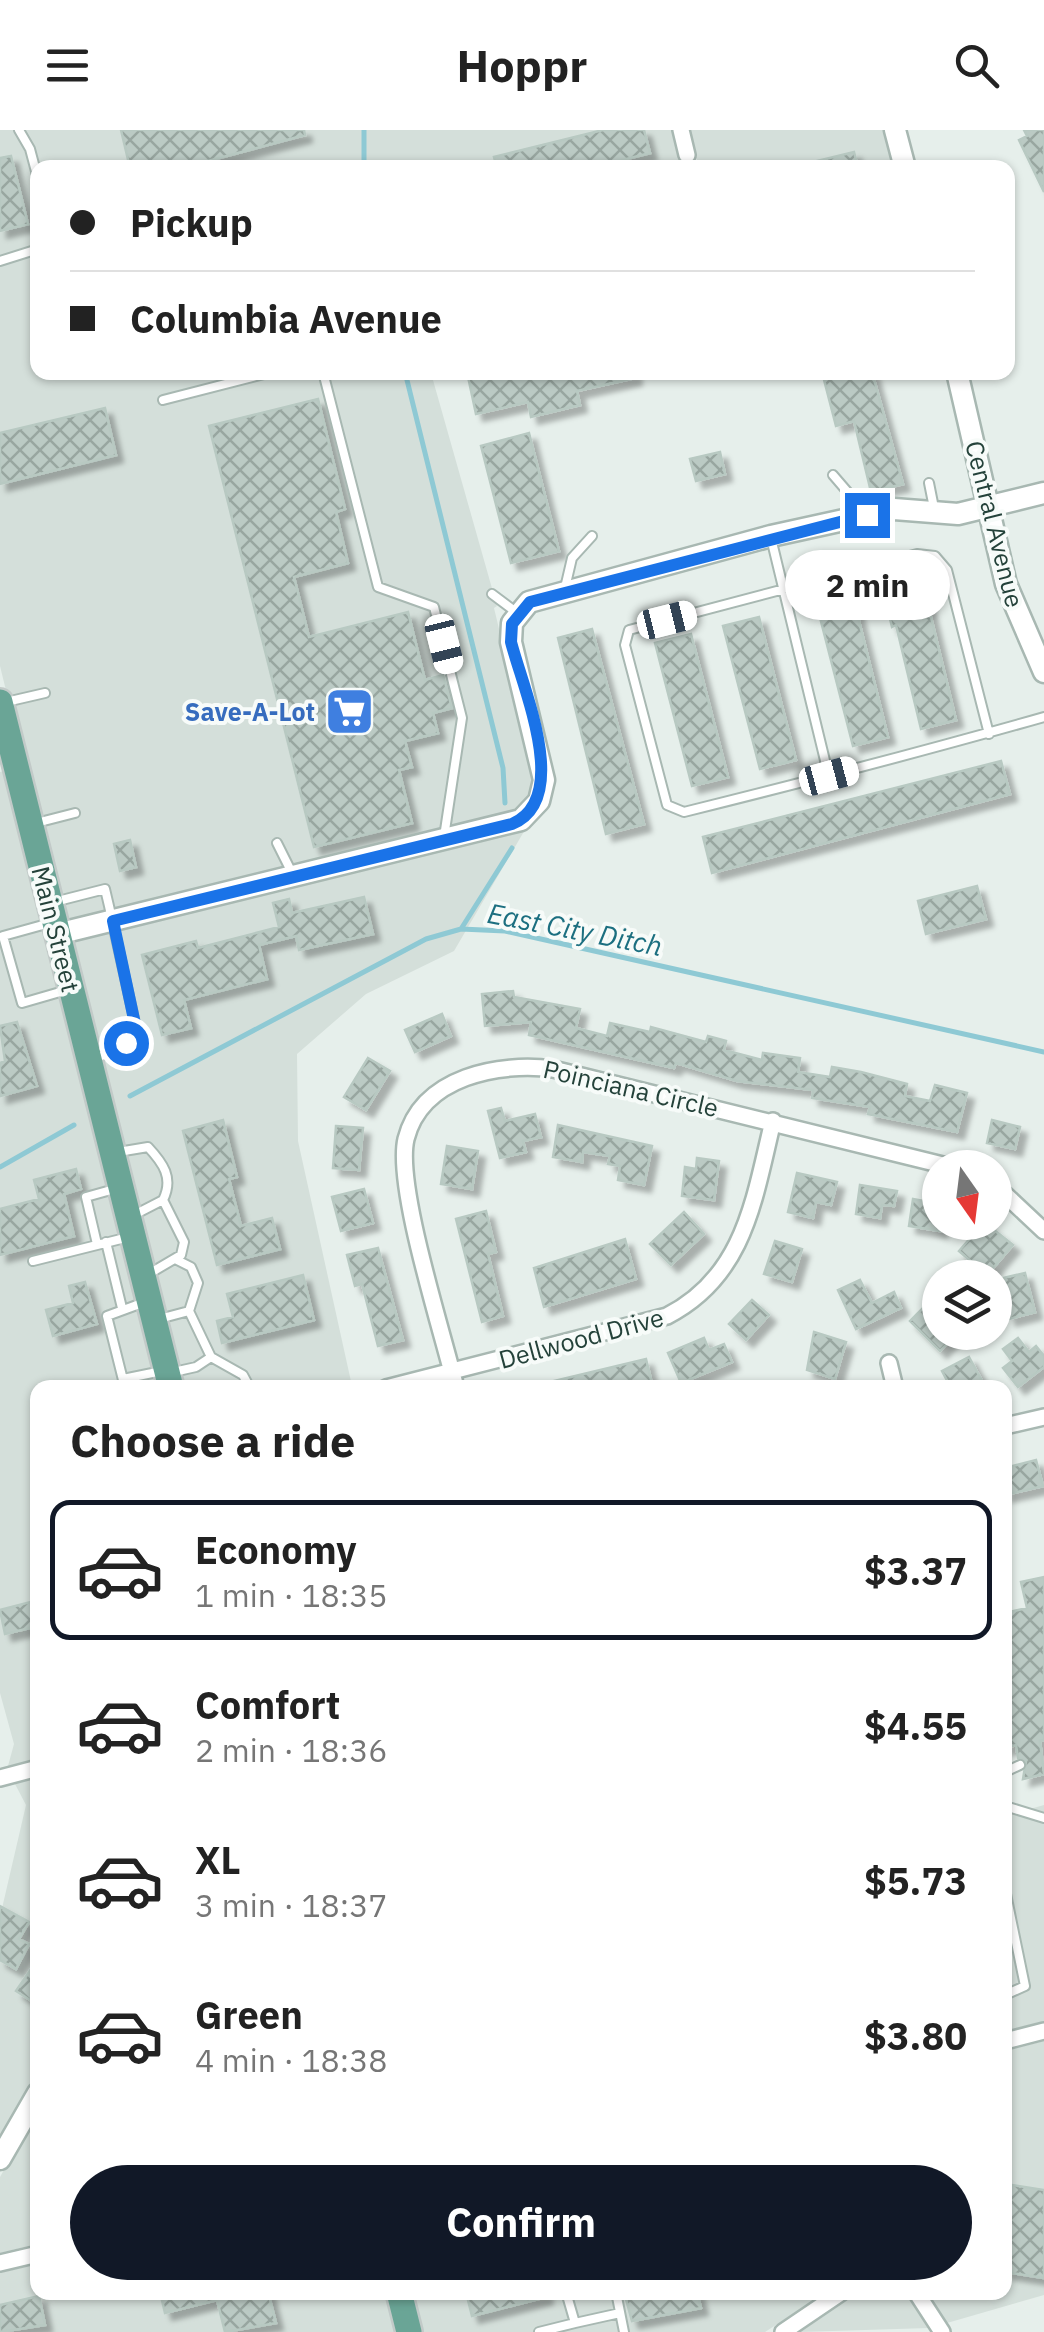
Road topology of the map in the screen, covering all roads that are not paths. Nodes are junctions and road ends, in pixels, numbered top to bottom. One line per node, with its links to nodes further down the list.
1 (19, 130): 5 (lane)
2 (681, 130): 4 (street)
3 (895, 130): 6 (street)
4 (686, 154)
5 (30, 160)
6 (903, 160)
7 (30, 252): 8 (lane)
8 (0, 261)
9 (241, 380): 12 (lane)
10 (325, 380): 34 (lane)
11 (958, 380): 16 (street, Central Avenue)
12 (164, 400)
13 (833, 475): 18 (lane)
14 (928, 483): 17 (lane)
15 (1044, 493): 16 (street)
16 (989, 507): 17 (street); 25 (street, Central Avenue)
17 (936, 513): 18 (street)
18 (867, 515): 20 (street)
19 (592, 536): 22 (lane)
20 (771, 536): 21 (lane); 22 (street)
21 (782, 590): 29 (lane); 31 (lane); 31 (lane)
22 (565, 591): 24 (street)
23 (492, 594): 24 (lane)
24 (518, 613): 34 (street)
25 (1044, 672)
26 (45, 693): 27 (lane)
27 (0, 703): 30 (main road, Main Street)
28 (1044, 717): 29 (lane)
29 (988, 734): 31 (lane)
30 (7, 760): 33 (main road, Main Street)
31 (829, 776)
32 (75, 814): 33 (lane)
33 (30, 825): 37 (main road, Main Street)
34 (443, 840): 36 (street)
35 (277, 843): 36 (lane)
36 (294, 877): 38 (street)
37 (54, 920): 38 (street); 38 (lane); 39 (main road, Main Street); 39 (lane)
38 (113, 921): 40 (lane)
39 (72, 989): 40 (main road, Main Street)
40 (90, 1060): 42 (main road, Main Street)
41 (773, 1121): 43 (street, Poinciana Circle); 60 (street, Dellwood Drive); 60 (street, Poinciana Circle)
42 (114, 1153): 44 (main road, Main Street); 45 (lane)
43 (922, 1159)
44 (122, 1187): 47 (main road, Main Street); 49 (lane)
45 (164, 1200): 47 (lane); 51 (lane)
46 (1012, 1201): 48 (street)
47 (132, 1227): 49 (lane); 52 (main road, Main Street)
48 (1044, 1231)
49 (102, 1243): 50 (lane); 53 (lane)
50 (32, 1260)
51 (176, 1260): 52 (lane); 54 (lane)
52 (150, 1299): 53 (lane); 54 (lane); 57 (main road, Main Street)
53 (122, 1308): 58 (lane)
54 (188, 1312): 55 (lane)
55 (211, 1356): 57 (lane); 59 (lane)
56 (889, 1363): 61 (street)
57 (169, 1377)
58 (123, 1380)
59 (245, 1380)
60 (454, 1380)
61 (893, 1380)
62 (1044, 1417): 63 (street)
63 (1012, 1424)
64 (1020, 1765): 65 (lane)
65 (1012, 1769)
66 (30, 1770): 67 (street)
67 (0, 1778)
68 (1012, 1808): 69 (lane)
69 (1044, 1818)
70 (1012, 1923): 71 (lane)
71 (1012, 1992)
72 (1044, 2031): 73 (street)
73 (1012, 2038)
74 (30, 2107): 75 (street)
75 (0, 2159)
76 (30, 2256): 77 (street)
77 (0, 2263)
78 (401, 2300): 85 (main road)
79 (568, 2300): 84 (lane)
80 (618, 2300): 83 (lane)
81 (830, 2300): 88 (street)
82 (921, 2300): 89 (street)
83 (620, 2313): 84 (lane); 87 (lane)
84 (574, 2324): 86 (lane)
85 (409, 2332)
86 (539, 2332)
87 (624, 2332)
88 (782, 2332)
89 (942, 2332)

